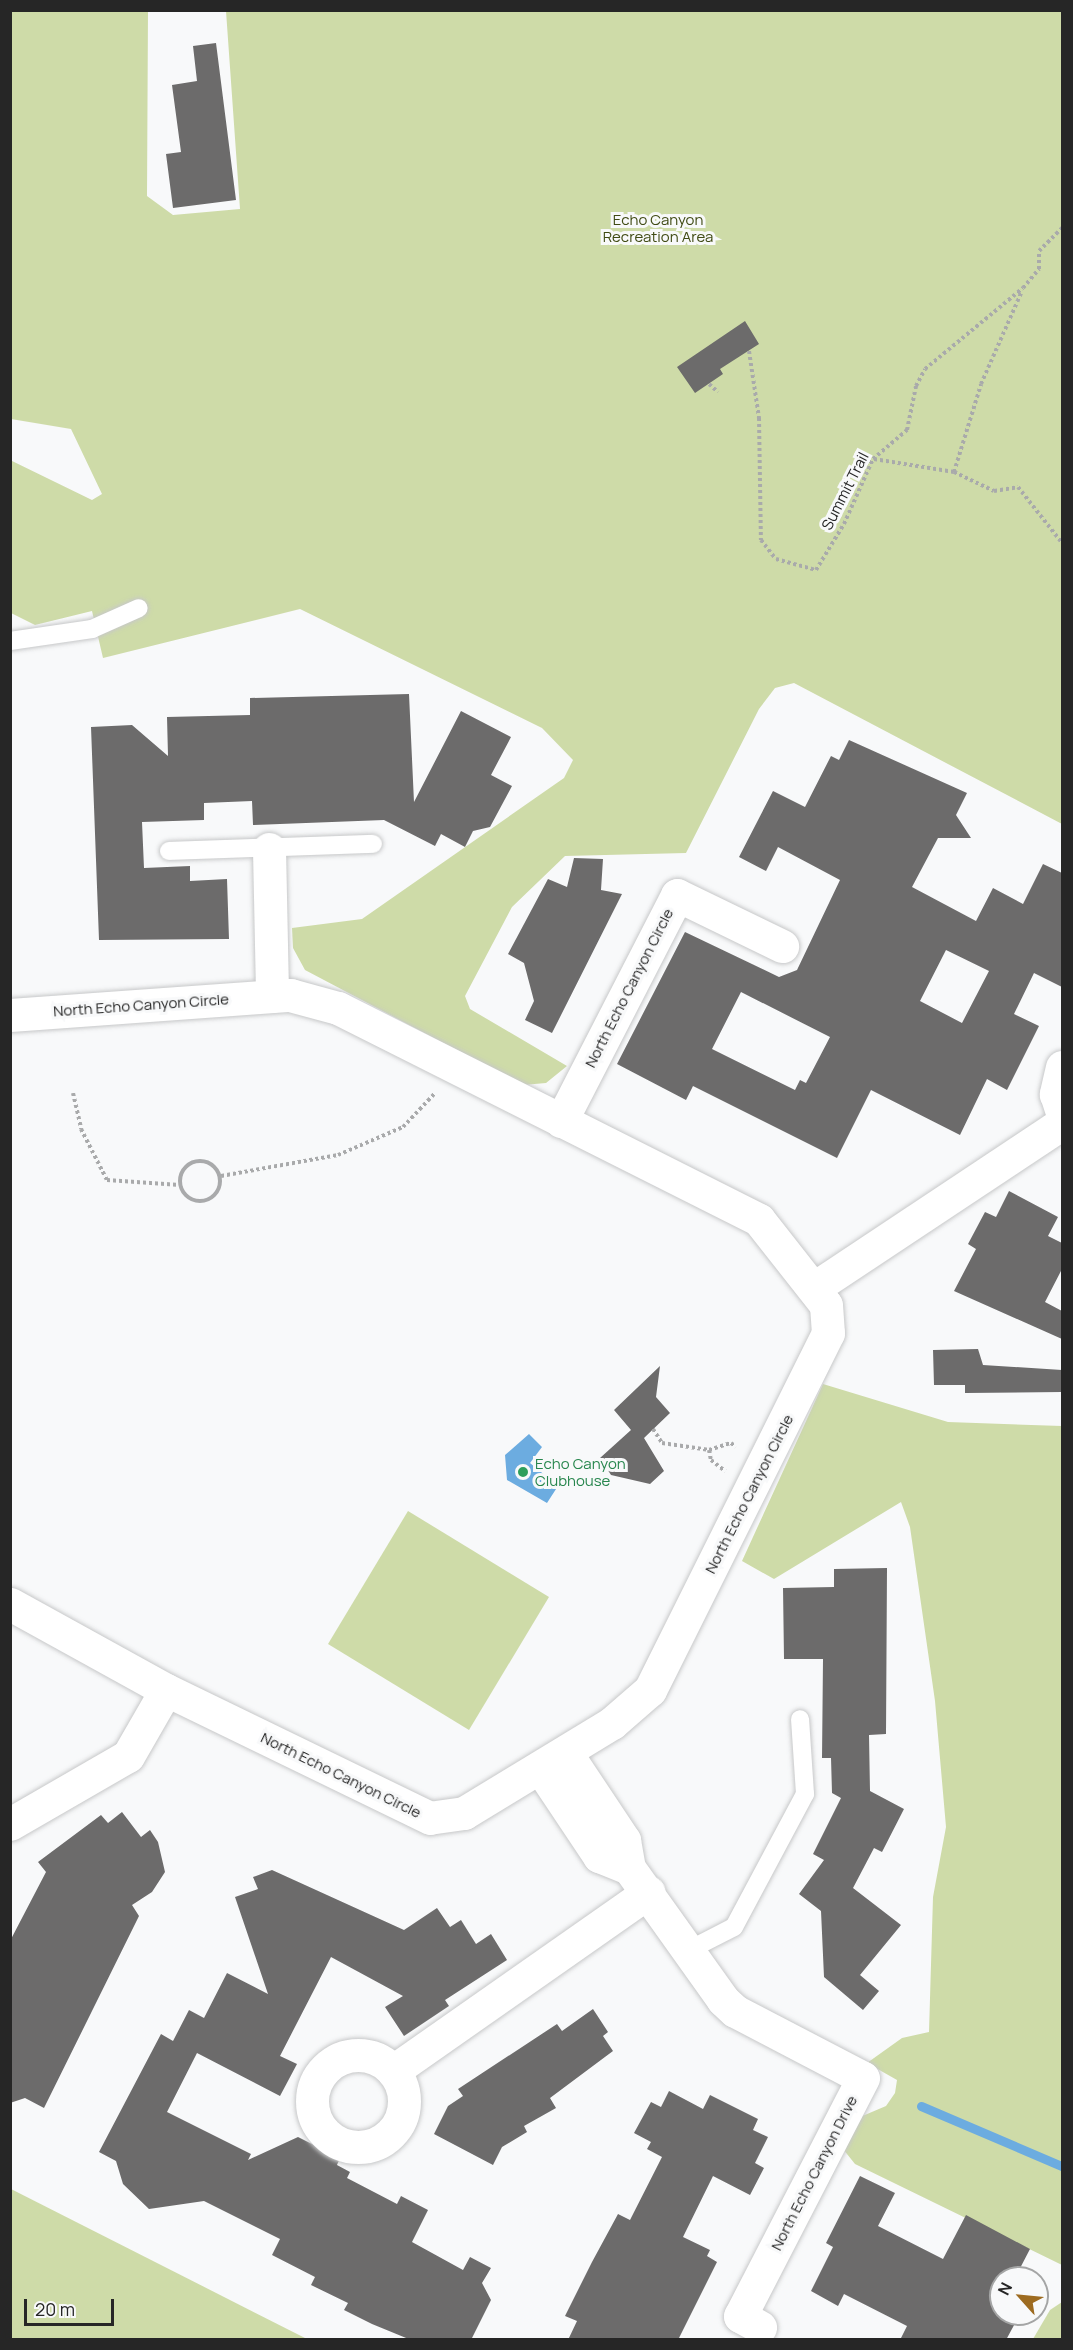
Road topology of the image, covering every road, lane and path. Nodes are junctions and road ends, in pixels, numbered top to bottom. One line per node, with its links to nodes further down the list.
1 (1062, 228): 2 (path, Summit Trail)
2 (1023, 288): 6 (path, Summit Trail); 7 (path)
3 (749, 351): 6 (path, Summit Trail)
4 (709, 384): 5 (path)
5 (718, 392)
6 (873, 459): 7 (path)
7 (954, 472): 8 (path)
8 (1062, 543)
9 (139, 608): 10 (lane)
10 (10, 641)
11 (374, 844): 12 (lane)
12 (269, 849): 13 (lane); 15 (street)
13 (169, 851)
14 (782, 946): 21 (street, North Echo Canyon Circle)
15 (272, 996): 16 (street, North Echo Canyon Circle); 17 (street, North Echo Canyon Circle)
16 (10, 1015)
17 (449, 1066): 21 (street, North Echo Canyon Circle); 23 (path)
18 (1062, 1067): 20 (street)
19 (73, 1093): 24 (path)
20 (1062, 1113)
21 (561, 1121): 25 (street, North Echo Canyon Circle)
22 (1062, 1123): 25 (street)
23 (221, 1176): 24 (path); 24 (path)
24 (180, 1185)
25 (814, 1288): 33 (street, North Echo Canyon Circle)
26 (653, 1429): 27 (path)
27 (709, 1450): 28 (path); 29 (path)
28 (742, 1456)
29 (734, 1470)
30 (10, 1604): 31 (street, North Echo Canyon Circle)
31 (166, 1690): 33 (street, North Echo Canyon Circle); 34 (street)
32 (800, 1719): 36 (lane)
33 (553, 1761): 35 (street, North Echo Canyon Drive)
34 (10, 1824)
35 (639, 1880): 36 (street, North Echo Canyon Drive); 37 (street)
36 (691, 1949): 38 (street, North Echo Canyon Drive)
37 (393, 2071)
38 (760, 2326)

